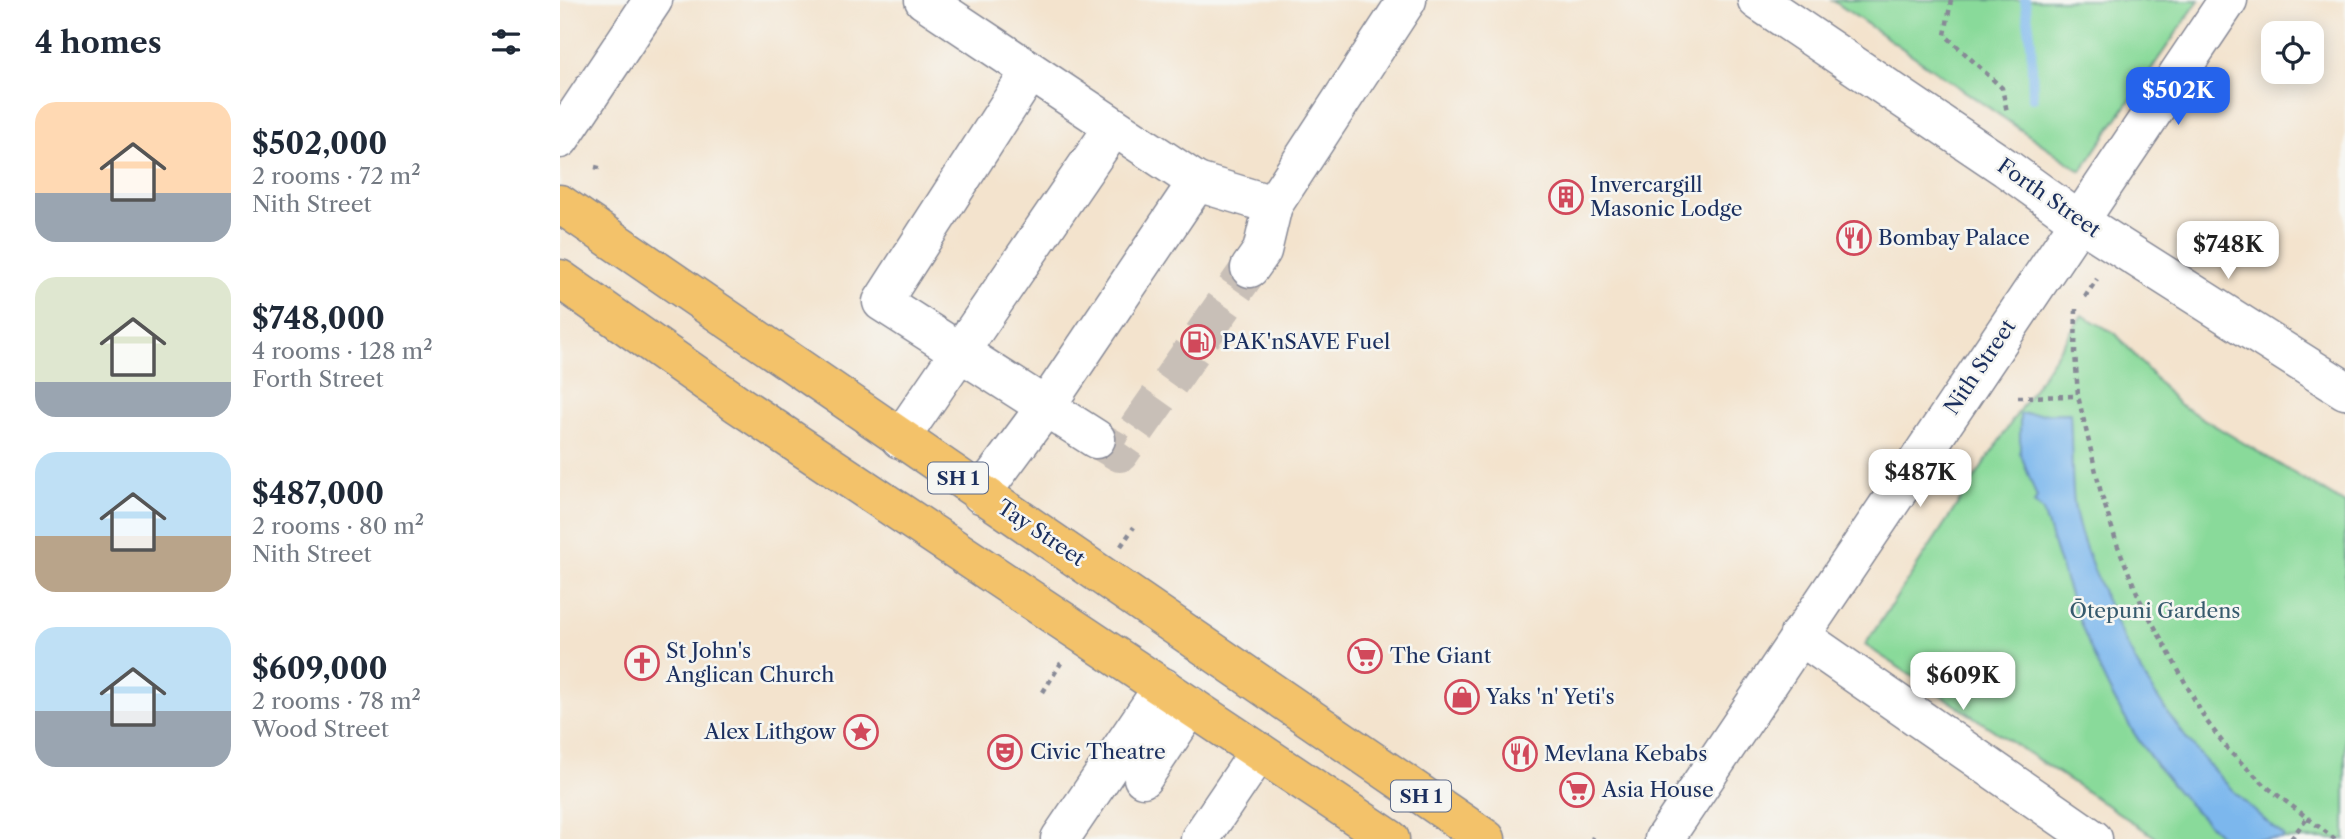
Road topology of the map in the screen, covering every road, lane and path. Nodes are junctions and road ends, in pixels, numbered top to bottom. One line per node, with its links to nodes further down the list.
1 (653, 0): 10 (street)
2 (924, 0): 7 (street)
3 (1407, 0): 15 (street)
4 (1757, 0): 16 (street, Forth Street)
5 (1951, 0): 8 (path)
6 (2228, 0): 16 (street, Nith Street)
7 (1030, 72): 9 (street); 22 (street)
8 (2007, 112)
9 (1113, 128): 13 (street); 22 (street)
10 (560, 139)
11 (595, 167): 12 (path)
12 (604, 169)
13 (1197, 183): 15 (street); 26 (street)
14 (560, 204): 27 (highway, Tay Street / SH 1)
15 (1273, 205): 17 (street)
16 (2079, 221): 23 (street, Forth Street); 32 (street, Nith Street)
17 (1250, 268)
18 (560, 279): 35 (highway, SH 1)
19 (2097, 279): 20 (path)
20 (2085, 297)
21 (2076, 309): 24 (path)
22 (959, 354): 26 (street); 27 (street)
23 (2345, 390)
24 (2078, 396): 25 (path); 38 (path)
25 (2018, 397)
26 (1044, 409): 28 (street); 29 (street)
27 (900, 439): 29 (highway, Tay Street / SH 1)
28 (1096, 439)
29 (981, 494): 43 (highway, Tay Street / SH 1)
30 (1134, 527): 31 (path)
31 (1114, 556)
32 (1799, 635): 44 (street, Nith Street); 45 (street)
33 (1064, 659): 34 (path)
34 (1043, 692)
35 (1177, 696): 36 (highway, SH 1); 37 (street); 40 (street)
36 (1259, 752): 41 (street); 42 (highway, SH 1)
37 (1143, 778)
38 (2306, 819): 39 (path); 46 (path)
39 (2293, 836)
40 (1060, 839)
41 (1200, 839)
42 (1390, 839)
43 (1486, 839)
44 (1664, 839)
45 (2093, 839)
46 (2335, 839)

